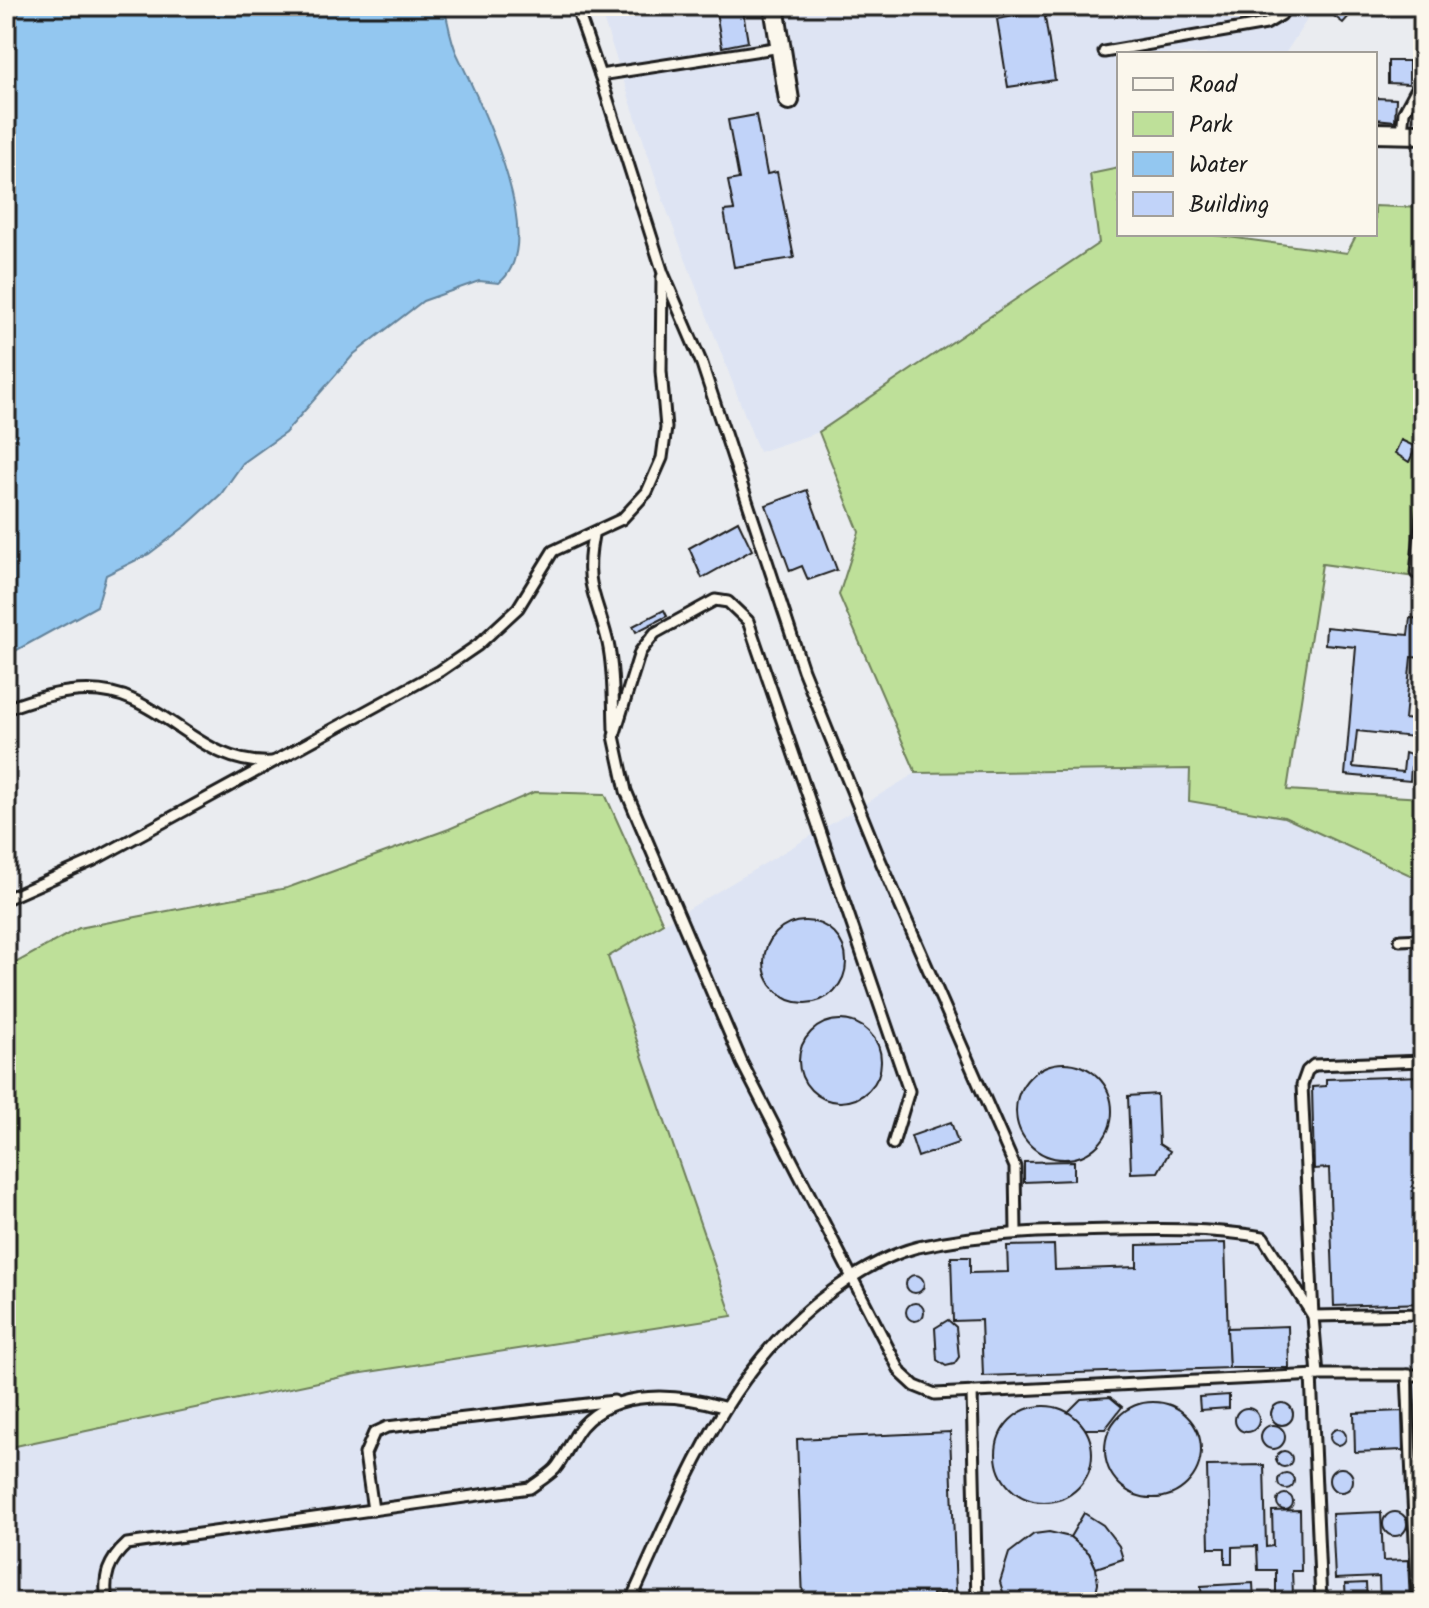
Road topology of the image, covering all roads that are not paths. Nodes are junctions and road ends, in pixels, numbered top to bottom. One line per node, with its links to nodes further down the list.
1 (576, 6): 6 (lane)
2 (774, 6): 4 (street)
3 (1286, 6): 5 (lane)
4 (781, 47): 6 (lane); 8 (street)
5 (1104, 52)
6 (600, 75): 12 (lane)
7 (1423, 77): 10 (lane)
8 (789, 100)
9 (1377, 133): 10 (street)
10 (1402, 133): 11 (street)
11 (1423, 134)
12 (663, 273): 14 (lane); 24 (lane)
13 (1423, 504): 15 (lane)
14 (593, 535): 17 (lane); 18 (lane)
15 (1416, 573)
16 (6, 709): 18 (lane)
17 (614, 736): 23 (lane); 25 (lane)
18 (275, 762): 19 (lane)
19 (7, 899)
20 (1423, 939): 21 (lane)
21 (1400, 940)
22 (1423, 1061): 27 (lane)
23 (893, 1144)
24 (1016, 1232): 25 (lane); 27 (lane)
25 (851, 1277): 31 (lane); 33 (lane)
26 (1423, 1314): 27 (lane)
27 (1313, 1316): 28 (lane)
28 (1314, 1375): 29 (lane); 31 (lane); 38 (lane)
29 (1407, 1375): 30 (lane); 39 (lane)
30 (1423, 1375)
31 (972, 1392): 37 (lane)
32 (626, 1399): 33 (lane); 34 (lane); 34 (lane)
33 (723, 1407): 36 (lane)
34 (373, 1510): 35 (lane)
35 (107, 1602)
36 (630, 1602)
37 (977, 1602)
38 (1321, 1602)
39 (1418, 1602)

